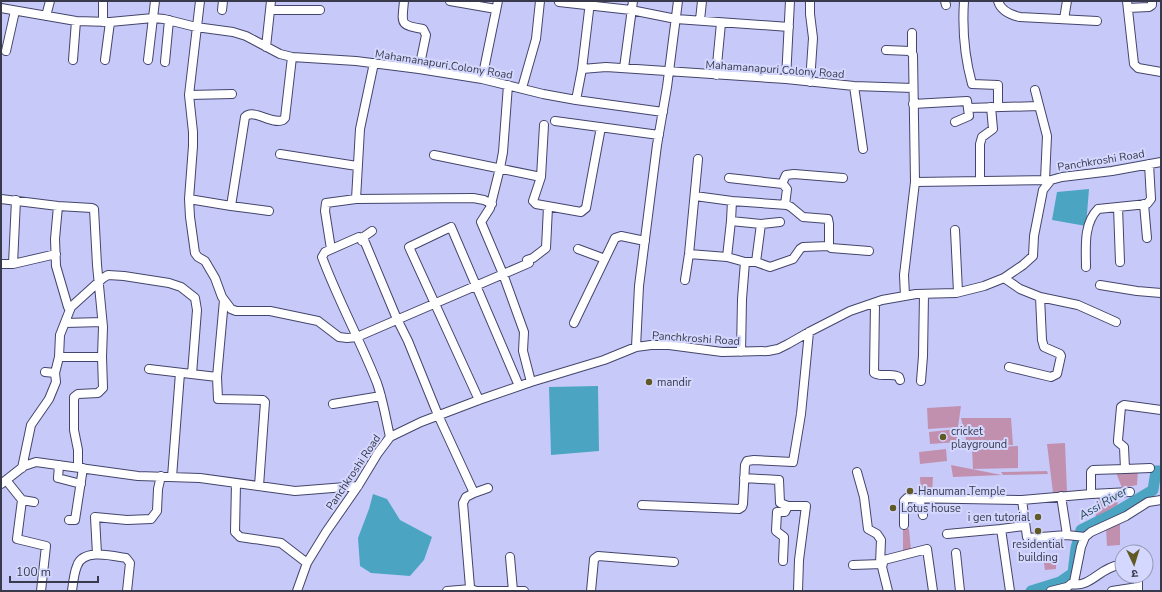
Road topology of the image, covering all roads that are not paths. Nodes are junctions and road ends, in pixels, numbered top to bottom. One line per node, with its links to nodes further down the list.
1 (50, 1): 31 (street)
2 (103, 1): 39 (street)
3 (155, 1): 32 (street)
4 (200, 1): 41 (street)
5 (223, 1): 25 (street)
6 (271, 1): 26 (street)
7 (302, 1): 27 (street)
8 (404, 1): 55 (street)
9 (450, 1): 22 (street)
10 (540, 1): 65 (street)
11 (633, 1): 29 (street)
12 (678, 1): 33 (street)
13 (702, 1): 36 (street)
14 (790, 1): 42 (street)
15 (810, 1): 62 (street)
16 (964, 1): 73 (street)
17 (998, 1): 34 (street)
18 (1067, 1): 34 (street)
19 (1152, 1): 23 (street)
20 (559, 2): 21 (street)
21 (590, 4): 29 (street); 56 (street)
22 (497, 5): 60 (street)
23 (1128, 5): 58 (street)
24 (1, 8): 30 (street, Mahamanapuri Colony Road)
25 (222, 10)
26 (270, 10): 27 (street); 44 (street)
27 (301, 10): 28 (street)
28 (320, 10)
29 (631, 10): 33 (street); 54 (street)
30 (15, 11): 31 (street, Mahamanapuri Colony Road); 46 (street)
31 (46, 16): 37 (street, Mahamanapuri Colony Road)
32 (153, 18): 35 (street, Mahamanapuri Colony Road); 39 (street, Mahamanapuri Colony Road); 51 (street)
33 (676, 18): 36 (street); 57 (street)
34 (1064, 19): 38 (street)
35 (169, 20): 41 (street, Mahamanapuri Colony Road); 52 (street)
36 (700, 20): 40 (street)
37 (76, 21): 39 (street, Mahamanapuri Colony Road); 49 (street)
38 (1097, 21)
39 (106, 22): 50 (street)
40 (721, 23): 42 (street); 59 (street)
41 (196, 27): 44 (street, Mahamanapuri Colony Road); 68 (street)
42 (789, 27): 61 (street)
43 (912, 33): 47 (street)
44 (266, 47): 48 (street, Mahamanapuri Colony Road)
45 (886, 50): 47 (street)
46 (6, 51)
47 (912, 52): 66 (street)
48 (292, 57): 53 (street, Mahamanapuri Colony Road); 106 (street)
49 (73, 60)
50 (105, 60)
51 (148, 60)
52 (165, 62)
53 (374, 63): 55 (street, Mahamanapuri Colony Road); 87 (street)
54 (624, 68): 56 (street, Mahamanapuri Colony Road); 57 (street, Mahamanapuri Colony Road)
55 (419, 69): 60 (street, Mahamanapuri Colony Road)
56 (582, 69): 70 (street)
57 (668, 72): 59 (street, Mahamanapuri Colony Road); 75 (street)
58 (1161, 72)
59 (716, 75): 61 (street, Mahamanapuri Colony Road)
60 (482, 79): 63 (street, Mahamanapuri Colony Road)
61 (786, 79): 62 (street, Mahamanapuri Colony Road)
62 (810, 82): 64 (street, Mahamanapuri Colony Road)
63 (508, 85): 65 (street, Mahamanapuri Colony Road); 88 (street)
64 (854, 86): 66 (street, Mahamanapuri Colony Road); 81 (street)
65 (522, 88): 70 (street, Mahamanapuri Colony Road)
66 (913, 88): 71 (street)
67 (1035, 90): 72 (street)
68 (189, 94): 69 (street); 98 (street)
69 (232, 94)
70 (576, 100): 75 (street, Mahamanapuri Colony Road)
71 (913, 104): 74 (street); 94 (street)
72 (1039, 106): 73 (street); 92 (street)
73 (994, 107): 74 (street); 93 (street)
74 (968, 108): 77 (street)
75 (662, 112): 80 (street)
76 (555, 121): 79 (street)
77 (955, 122)
78 (544, 125): 89 (street)
79 (601, 127): 80 (street); 107 (street)
80 (659, 135): 117 (street)
81 (863, 149)
82 (280, 154): 87 (street)
83 (434, 155): 88 (street)
84 (698, 159): 96 (street)
85 (1161, 162): 86 (street, Panchkroshi Road)
86 (1148, 164): 92 (street, Panchkroshi Road); 103 (street)
87 (357, 166): 99 (street)
88 (500, 168): 89 (street); 102 (street)
89 (542, 177): 107 (street)
90 (729, 178): 95 (street)
91 (843, 178): 95 (street)
92 (1048, 180): 93 (street); 133 (street, Panchkroshi Road)
93 (980, 181): 94 (street)
94 (915, 182): 141 (street)
95 (782, 184): 104 (street)
96 (694, 196): 101 (street); 123 (street)
97 (1, 199): 100 (street)
98 (189, 199): 106 (street); 143 (street)
99 (356, 199): 102 (street); 119 (street)
100 (16, 200): 105 (street); 130 (street)
101 (732, 201): 104 (street); 110 (street)
102 (492, 204): 132 (street)
103 (1144, 204): 108 (street); 115 (street)
104 (785, 205): 118 (street)
105 (58, 206): 122 (street); 135 (street)
106 (231, 206): 109 (street)
107 (548, 207): 132 (street)
108 (1118, 207): 128 (street); 131 (street)
109 (269, 211)
110 (731, 221): 112 (street); 124 (street)
111 (780, 222): 112 (street)
112 (761, 224): 127 (street)
113 (955, 230): 138 (street)
114 (372, 231): 116 (street)
115 (1147, 238)
116 (362, 240): 119 (street); 147 (street)
117 (645, 242): 125 (street); 154 (street)
118 (829, 246): 121 (street); 127 (street)
119 (331, 249): 153 (street)
120 (578, 249): 125 (street)
121 (869, 251)
122 (56, 254): 130 (street); 146 (street)
123 (689, 254): 124 (street); 134 (street)
124 (727, 257): 126 (street)
125 (605, 259): 151 (street)
126 (745, 262): 127 (street); 155 (street)
127 (756, 262)
128 (1120, 262)
129 (1, 264): 130 (street)
130 (13, 264)
131 (1086, 267)
132 (503, 274): 137 (street); 167 (street)
133 (1004, 278): 138 (street, Panchkroshi Road); 142 (street)
134 (684, 280)
135 (99, 281): 148 (street); 150 (street); 163 (street)
136 (1100, 285): 139 (street)
137 (475, 287): 145 (street); 145 (street); 168 (street)
138 (958, 292): 140 (street, Panchkroshi Road)
139 (1161, 293)
140 (924, 294): 141 (street, Panchkroshi Road); 166 (street)
141 (905, 296): 144 (street, Panchkroshi Road)
142 (1040, 297): 149 (street); 158 (street)
143 (224, 300): 153 (street); 164 (street)
144 (875, 303): 152 (street, Panchkroshi Road); 165 (street)
145 (436, 304): 147 (street); 170 (street)
146 (68, 307)
147 (398, 319): 153 (street); 173 (street)
148 (102, 322): 150 (street); 157 (street)
149 (1116, 322)
150 (65, 323): 156 (street)
151 (574, 323)
152 (809, 332): 155 (street, Panchkroshi Road); 183 (street)
153 (357, 337): 169 (street)
154 (636, 347): 155 (street, Panchkroshi Road); 167 (street, Panchkroshi Road)
155 (741, 352)
156 (59, 357): 157 (street); 161 (street)
157 (102, 357): 177 (street)
158 (1008, 367)
159 (149, 369): 162 (street)
160 (45, 372): 161 (street)
161 (55, 373): 176 (street)
162 (180, 373): 163 (street); 182 (street)
163 (192, 374): 164 (street)
164 (217, 377): 187 (street)
165 (900, 380)
166 (921, 381)
167 (531, 382): 168 (street, Panchkroshi Road)
168 (519, 386): 170 (street, Panchkroshi Road)
169 (381, 396): 171 (street); 174 (street)
170 (479, 400): 173 (street, Panchkroshi Road)
171 (333, 404)
172 (1161, 410): 179 (street)
173 (438, 415): 174 (street, Panchkroshi Road); 191 (street)
174 (390, 437): 188 (street, Panchkroshi Road)
175 (59, 465): 176 (street); 177 (street); 186 (street)
176 (22, 468): 184 (street)
177 (81, 468): 181 (street); 186 (street)
178 (1150, 468): 179 (street)
179 (1125, 469): 192 (street)
180 (857, 472): 215 (street)
181 (161, 476): 182 (street); 210 (street)
182 (172, 477): 185 (street)
183 (744, 478): 199 (street); 200 (street)
184 (4, 482): 195 (street)
185 (236, 483): 187 (street); 214 (street)
186 (81, 484): 202 (street)
187 (259, 486): 188 (street)
188 (358, 486): 214 (street, Panchkroshi Road)
189 (488, 488): 191 (street)
190 (1130, 492): 192 (street)
191 (474, 493): 220 (street)
192 (1091, 494): 193 (street)
193 (1062, 496): 196 (street); 207 (street)
194 (919, 498): 196 (street); 201 (street); 203 (street)
195 (22, 500): 198 (street); 221 (street)
196 (1022, 500): 204 (street)
197 (1161, 500): 208 (street)
198 (34, 502)
199 (642, 505)
200 (788, 506): 212 (street); 230 (street)
201 (923, 515)
202 (68, 520)
203 (904, 524)
204 (1024, 526): 205 (street); 207 (street)
205 (1001, 529): 206 (street); 234 (street)
206 (948, 534)
207 (1066, 535): 208 (street)
208 (1085, 536): 218 (street)
209 (956, 553): 233 (street)
210 (97, 554): 222 (street); 223 (street)
211 (510, 557): 227 (street)
212 (784, 561)
213 (674, 562): 229 (street)
214 (307, 563): 224 (street, Panchkroshi Road)
215 (881, 564): 216 (street); 231 (street); 232 (street)
216 (853, 565)
217 (1114, 566): 218 (street)
218 (1071, 584): 235 (street)
219 (1138, 589): 236 (street)
220 (474, 590): 225 (street); 226 (street)
221 (42, 591)
222 (72, 591)
223 (127, 591)
224 (297, 591)
225 (447, 591)
226 (508, 591): 227 (street)
227 (513, 591): 228 (street)
228 (524, 591)
229 (591, 591)
230 (798, 591)
231 (888, 591)
232 (933, 591)
233 (960, 591)
234 (1010, 591)
235 (1051, 591)
236 (1112, 591)

